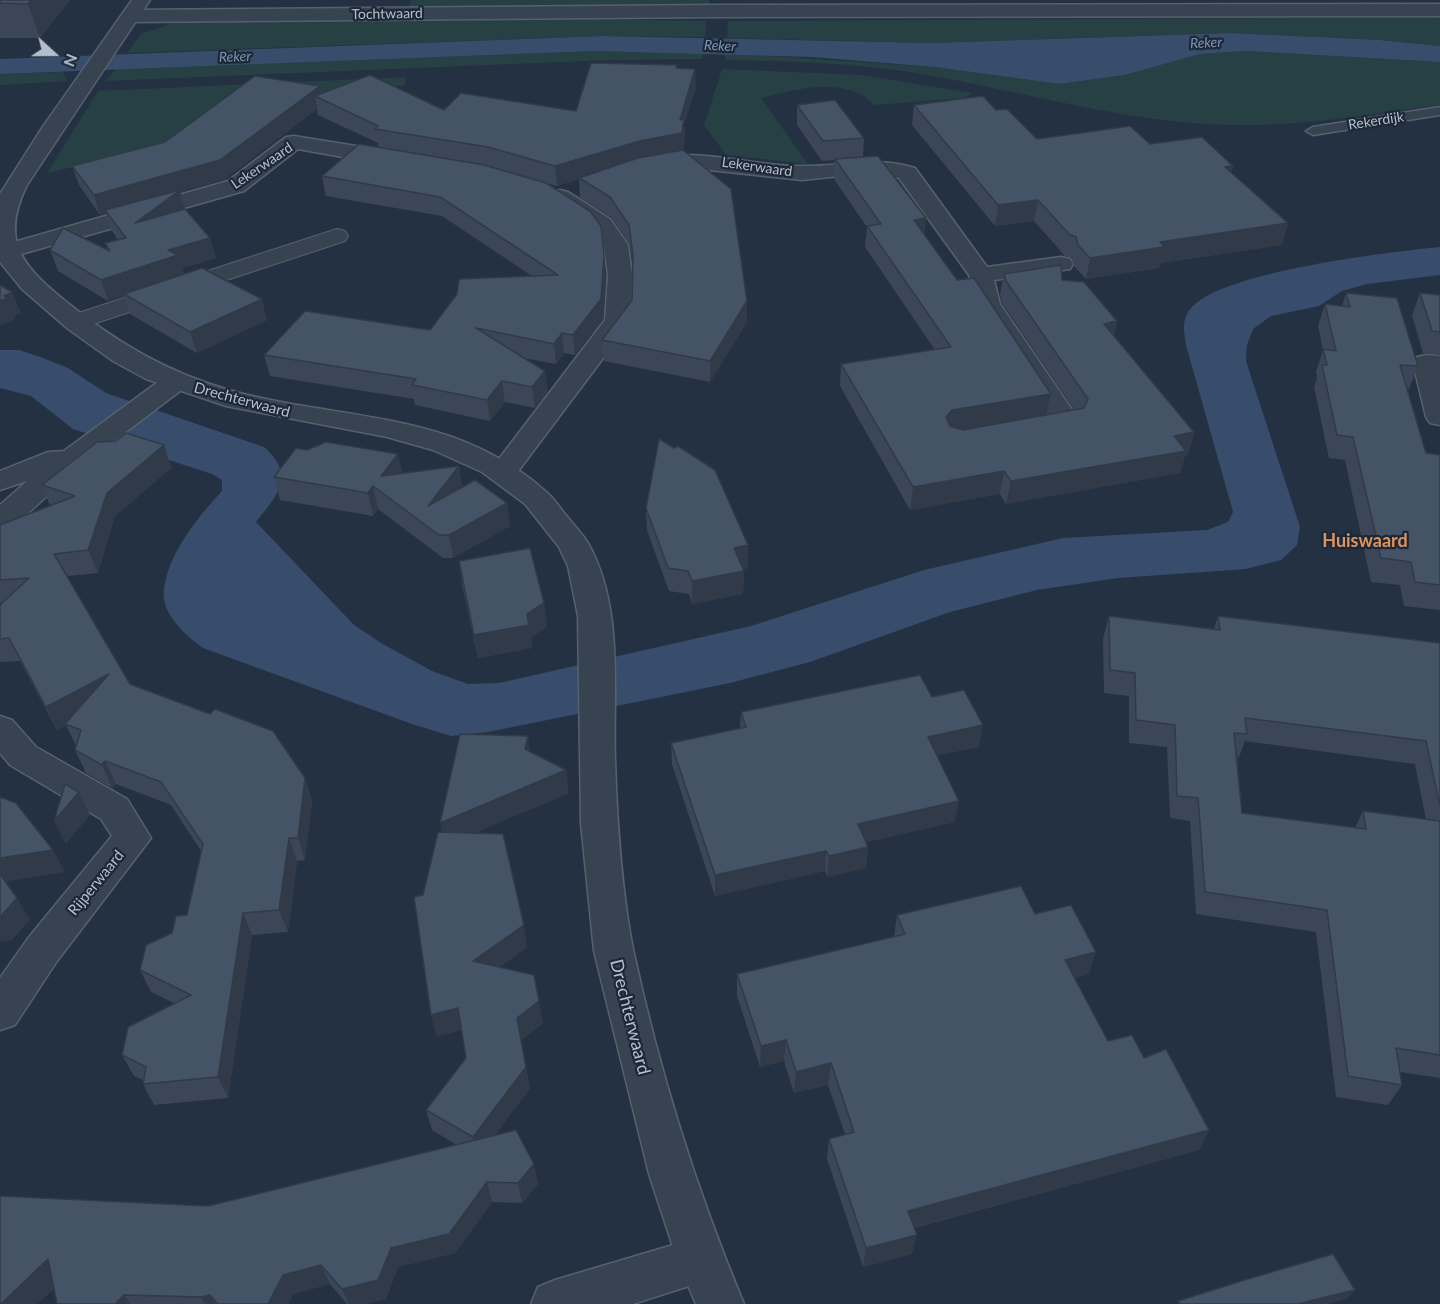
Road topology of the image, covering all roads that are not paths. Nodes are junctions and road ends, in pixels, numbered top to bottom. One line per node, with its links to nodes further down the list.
1 (141, 0): 5 (street)
2 (715, 5): 3 (street, Tochtwaard); 5 (street, Tochtwaard)
3 (1046, 5): 4 (street, Tochtwaard)
4 (1440, 10)
5 (131, 16): 12 (street, Drechterwaard)
6 (1440, 111): 7 (lane, Rekerdijk)
7 (1313, 131)
8 (412, 162): 12 (street, Lekerwaard)
9 (631, 173): 14 (street, Lekerwaard)
10 (589, 186): 21 (street)
11 (338, 236): 15 (street)
12 (3, 252): 15 (street, Drechterwaard)
13 (1061, 264): 14 (street)
14 (981, 275): 19 (street, Lekerwaard)
15 (75, 322): 17 (street, Drechterwaard)
16 (1440, 364): 18 (street)
17 (164, 390): 20 (street); 21 (street, Drechterwaard)
18 (1440, 417)
19 (1013, 432)
20 (88, 447): 22 (street); 23 (street)
21 (503, 472): 26 (street, Drechterwaard)
22 (0, 481)
23 (0, 522)
24 (0, 729): 25 (street, Rijperwaard)
25 (0, 1012)
26 (700, 1260): 27 (street); 28 (street, Drechterwaard)
27 (555, 1304)
28 (720, 1304)

